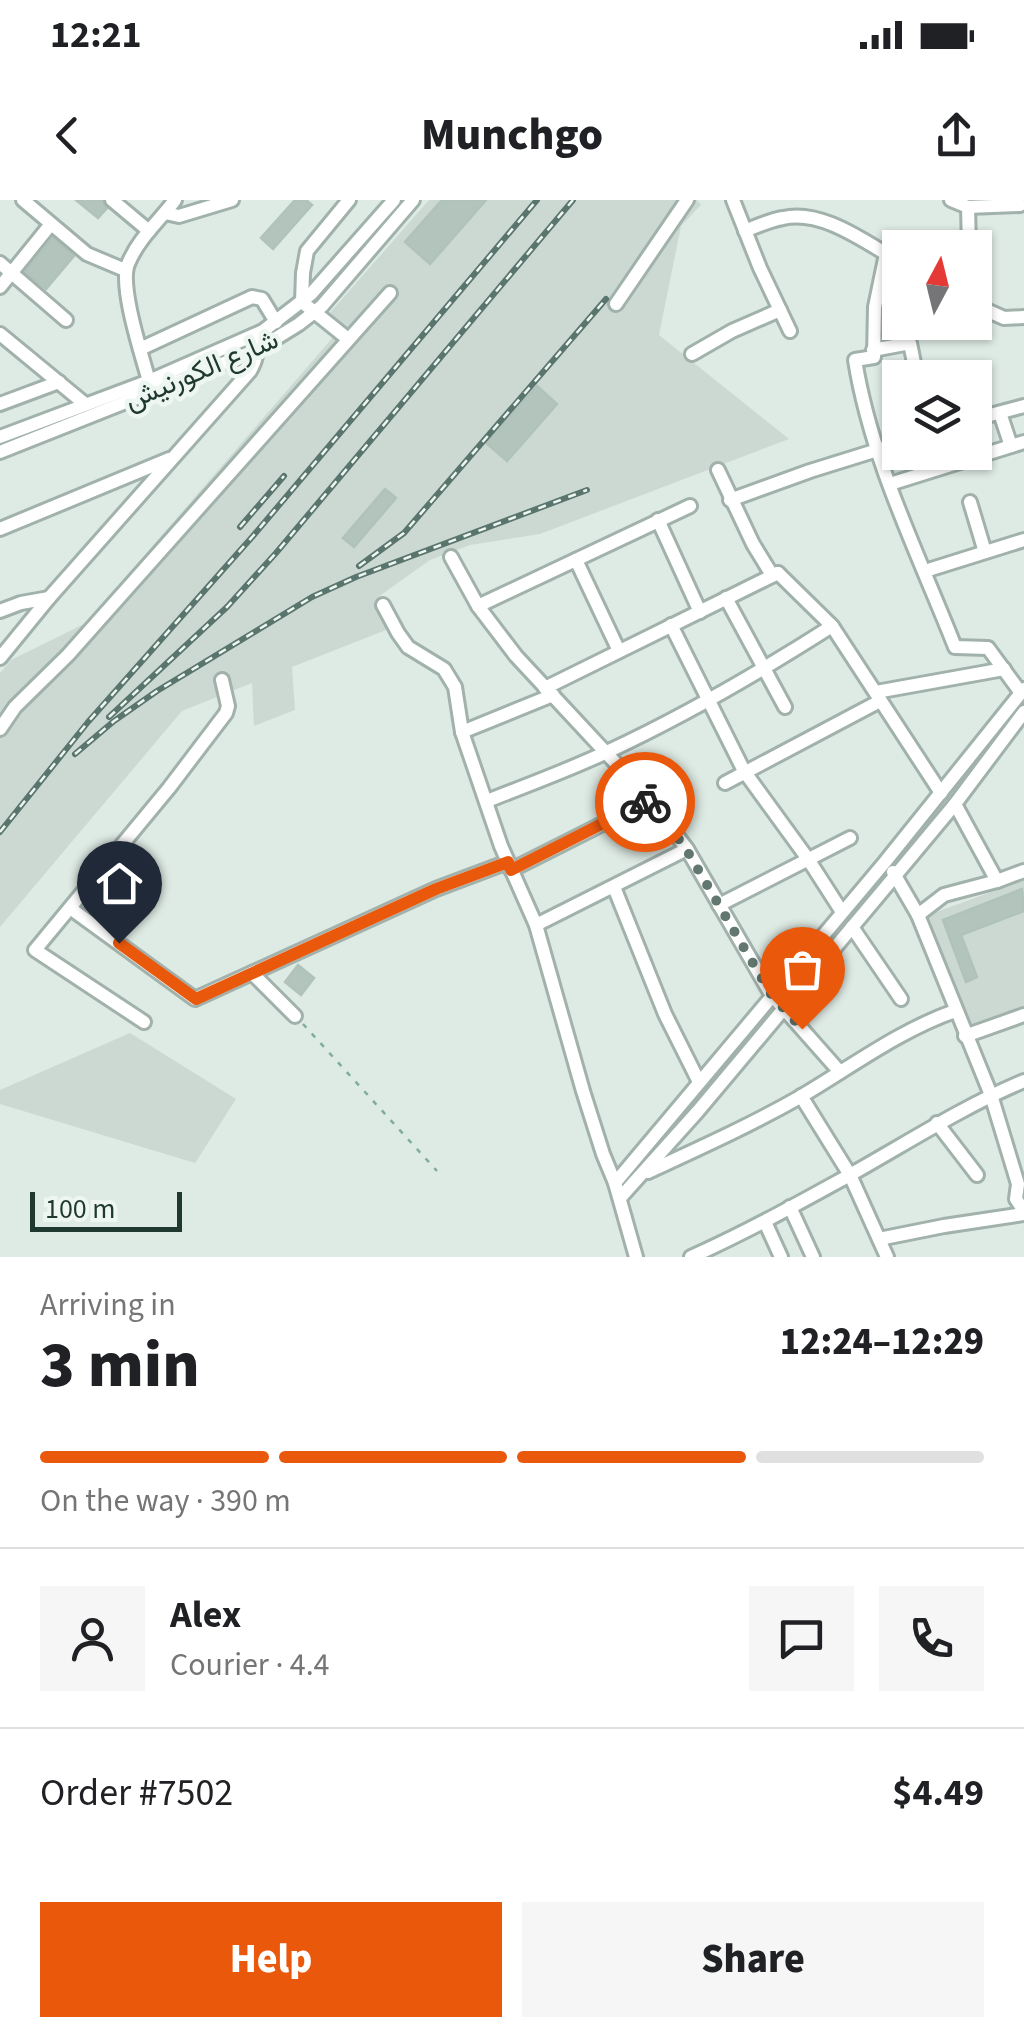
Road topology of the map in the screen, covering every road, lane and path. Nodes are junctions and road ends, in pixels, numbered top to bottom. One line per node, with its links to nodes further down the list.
1 (24, 200): 13 (street)
2 (112, 200): 20 (street)
3 (175, 200): 15 (street)
4 (232, 200): 15 (street)
5 (349, 200): 28 (street)
6 (394, 200): 28 (street, شارع الكورنيش)
7 (413, 200): 31 (street, شارع الكورنيش)
8 (687, 200): 29 (street)
9 (733, 200): 21 (street)
10 (951, 200): 14 (street)
11 (817, 202): 16 (street)
12 (1020, 202): 14 (street); 17 (street)
13 (42, 206): 18 (street)
14 (968, 207): 19 (street)
15 (165, 212): 20 (street)
16 (815, 218): 21 (street); 22 (street)
17 (1024, 222)
18 (51, 224): 23 (street); 24 (street)
19 (969, 230)
20 (149, 231): 24 (street)
21 (745, 231): 30 (street)
22 (882, 252)
23 (6, 268): 26 (street); 34 (street)
24 (126, 270): 40 (street)
25 (882, 273): 41 (street)
26 (0, 287)
27 (390, 293): 38 (street)
28 (302, 302): 31 (street); 35 (street, شارع الكورنيش)
29 (616, 304)
30 (780, 310): 36 (street); 42 (street)
31 (314, 312): 38 (street); 39 (street, شارع الكورنيش)
32 (992, 313): 33 (street)
33 (1024, 318)
34 (66, 320)
35 (276, 322): 39 (street, شارع الكورنيش); 40 (street)
36 (790, 330)
37 (2, 337): 45 (street)
38 (348, 339): 89 (street)
39 (254, 344): 44 (street, شارع الكورنيش); 55 (street, شارع الكورنيش); 56 (street)
40 (140, 349): 44 (street)
41 (873, 350): 43 (street); 54 (street)
42 (692, 354)
43 (913, 360)
44 (149, 381): 47 (street, شارع الكورنيش)
45 (59, 382): 46 (street); 47 (street)
46 (0, 404)
47 (86, 404): 51 (street, شارع الكورنيش)
48 (1024, 406): 49 (street)
49 (1000, 412): 50 (street); 52 (street)
50 (992, 415)
51 (0, 437)
52 (1017, 444): 58 (street)
53 (882, 449): 54 (street)
54 (876, 451): 58 (street); 59 (street)
55 (0, 452)
56 (173, 457): 63 (street); 70 (street)
57 (718, 470): 59 (street)
58 (890, 484): 68 (street)
59 (730, 500): 69 (street)
60 (970, 502): 65 (street)
61 (690, 506): 62 (street)
62 (658, 520): 67 (street); 75 (street)
63 (0, 529)
64 (1024, 540): 65 (street)
65 (985, 552): 68 (street)
66 (451, 558): 73 (street)
67 (576, 560): 73 (street); 78 (street)
68 (925, 571): 81 (street)
69 (778, 573): 71 (street); 77 (street)
70 (49, 598): 74 (street); 79 (street)
71 (726, 598): 75 (street); 80 (street)
72 (384, 605): 90 (street)
73 (478, 606): 83 (street)
74 (0, 611)
75 (700, 612): 76 (street)
76 (671, 625): 78 (street); 86 (street)
77 (832, 626): 80 (street); 85 (street)
78 (620, 651): 83 (street)
79 (0, 658)
80 (764, 669): 86 (street); 87 (street)
81 (1004, 670): 84 (street); 85 (street)
82 (222, 680): 108 (street)
83 (549, 691): 90 (street); 91 (street)
84 (1022, 691): 94 (street)
85 (878, 697): 92 (street); 94 (street)
86 (707, 700): 91 (street); 92 (street)
87 (784, 707)
88 (1024, 712): 97 (street)
89 (0, 729)
90 (462, 732): 96 (street)
91 (606, 752): 95 (street); 96 (street)
92 (744, 771): 93 (street); 100 (street)
93 (725, 783)
94 (941, 792): 101 (street)
95 (650, 800): 99 (street); 102 (street)
96 (487, 801): 102 (street)
97 (955, 804): 104 (street); 105 (street)
98 (850, 838): 100 (street)
99 (686, 849): 106 (street); 107 (street)
100 (808, 859): 107 (street); 109 (street)
101 (885, 862): 104 (street); 109 (street)
102 (509, 866): 111 (street); 113 (street)
103 (1024, 871): 105 (street)
104 (896, 876): 110 (street); 112 (street)
105 (996, 880): 110 (street)
106 (614, 887): 111 (street); 123 (street)
107 (719, 905): 114 (street)
108 (70, 908): 113 (street); 120 (street)
109 (842, 912): 114 (street)
110 (918, 915): 117 (street)
111 (536, 925): 132 (street)
112 (852, 927): 115 (street); 116 (street)
113 (252, 973): 119 (street)
114 (771, 994): 116 (street); 123 (street)
115 (901, 999)
116 (783, 1008): 122 (street); 129 (street)
117 (956, 1012): 121 (street); 122 (street)
118 (1024, 1015): 121 (street)
119 (296, 1016): 128 (path)
120 (144, 1022)
121 (965, 1036): 125 (street)
122 (840, 1072): 126 (street)
123 (699, 1082): 132 (street)
124 (1024, 1082): 125 (street)
125 (990, 1095): 127 (street); 135 (street)
126 (801, 1096): 129 (street); 130 (street)
127 (937, 1123): 130 (street); 131 (street)
128 (437, 1171)
129 (642, 1175): 133 (street)
130 (850, 1175): 134 (street); 137 (street)
131 (977, 1175)
132 (615, 1182): 133 (street)
133 (620, 1198): 139 (street)
134 (790, 1207): 136 (street); 142 (street)
135 (1024, 1212): 137 (street)
136 (765, 1222): 138 (street); 141 (street)
137 (879, 1239): 143 (street)
138 (711, 1253): 140 (street)
139 (636, 1257)
140 (691, 1257)
141 (780, 1257)
142 (813, 1257)
143 (887, 1257)

